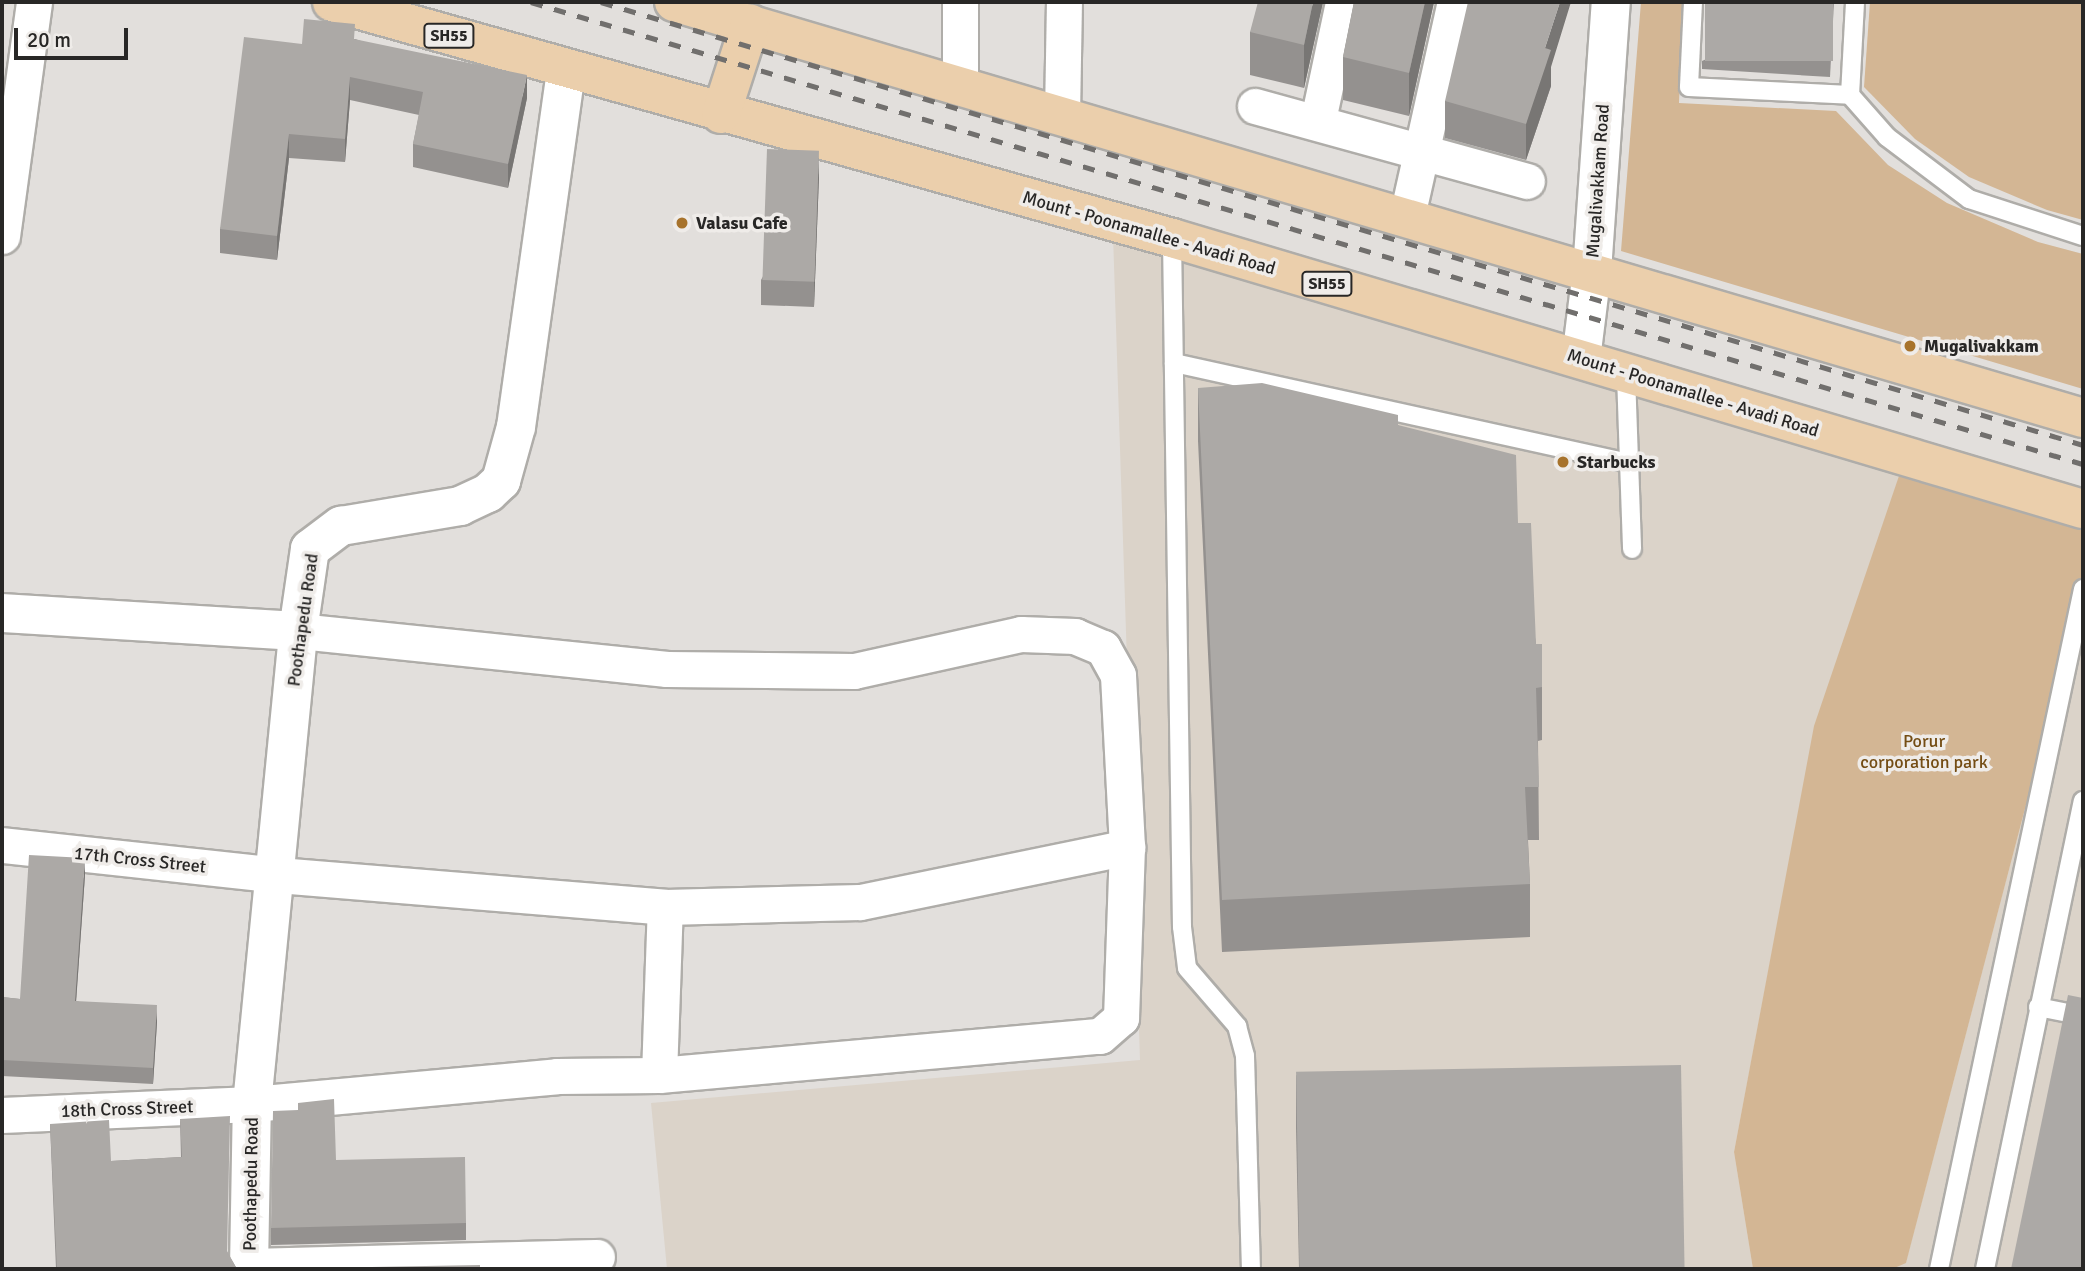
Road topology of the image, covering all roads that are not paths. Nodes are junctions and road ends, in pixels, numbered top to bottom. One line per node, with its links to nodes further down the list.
1 (34, 2): 20 (street)
2 (332, 2): 12 (main road, Mount - Poonamallee - Avadi Road / SH55)
3 (674, 2): 11 (main road)
4 (960, 2): 13 (street)
5 (1064, 2): 17 (street)
6 (1343, 2): 18 (street)
7 (1455, 2): 19 (street)
8 (1611, 2): 26 (street, Mugalivakkam Road)
9 (1693, 2): 14 (lane)
10 (1855, 2): 14 (lane)
11 (750, 24): 13 (main road); 16 (main road)
12 (566, 71): 16 (main road, Mount - Poonamallee - Avadi Road / SH55); 36 (street, Poothapedu Road)
13 (960, 85): 17 (main road)
14 (1850, 95): 24 (lane)
15 (1255, 106): 18 (street)
16 (721, 114): 25 (main road, Mount - Poonamallee - Avadi Road / SH55)
17 (1062, 115): 22 (main road)
18 (1318, 120): 19 (street)
19 (1422, 150): 21 (street); 22 (street)
20 (5, 169): 23 (street)
21 (1527, 181)
22 (1407, 216): 26 (main road)
23 (2, 236)
24 (2083, 236)
25 (1172, 238): 27 (main road, Mount - Poonamallee - Avadi Road / SH55); 28 (lane)
26 (1592, 271): 27 (street, Mugalivakkam Road); 30 (main road)
27 (1581, 359): 29 (main road, Mount - Poonamallee - Avadi Road / SH55)
28 (1174, 363): 31 (lane); 49 (lane)
29 (1626, 375): 31 (lane); 32 (main road, Mount - Poonamallee - Avadi Road / SH55)
30 (2083, 418)
31 (1629, 463): 33 (lane)
32 (2083, 509)
33 (1632, 549)
34 (2083, 589): 50 (lane)
35 (2, 613): 36 (street)
36 (298, 631): 39 (street, 18th Cross Street); 40 (street, Poothapedu Road)
37 (2083, 801): 42 (lane)
38 (2, 845): 40 (street, 17th Cross Street)
39 (1127, 847): 41 (street, 17th Cross Street); 44 (street, 18th Cross Street)
40 (278, 875): 41 (street, 17th Cross Street); 45 (street, Poothapedu Road)
41 (665, 907): 44 (street)
42 (2038, 1007): 43 (lane); 51 (lane)
43 (2083, 1016)
44 (659, 1075): 45 (street, 18th Cross Street)
45 (252, 1104): 46 (street, 18th Cross Street); 48 (street, Poothapedu Road)
46 (2, 1115)
47 (597, 1257): 48 (street)
48 (249, 1268)
49 (1251, 1269)
50 (1939, 1269)
51 (1985, 1269)

